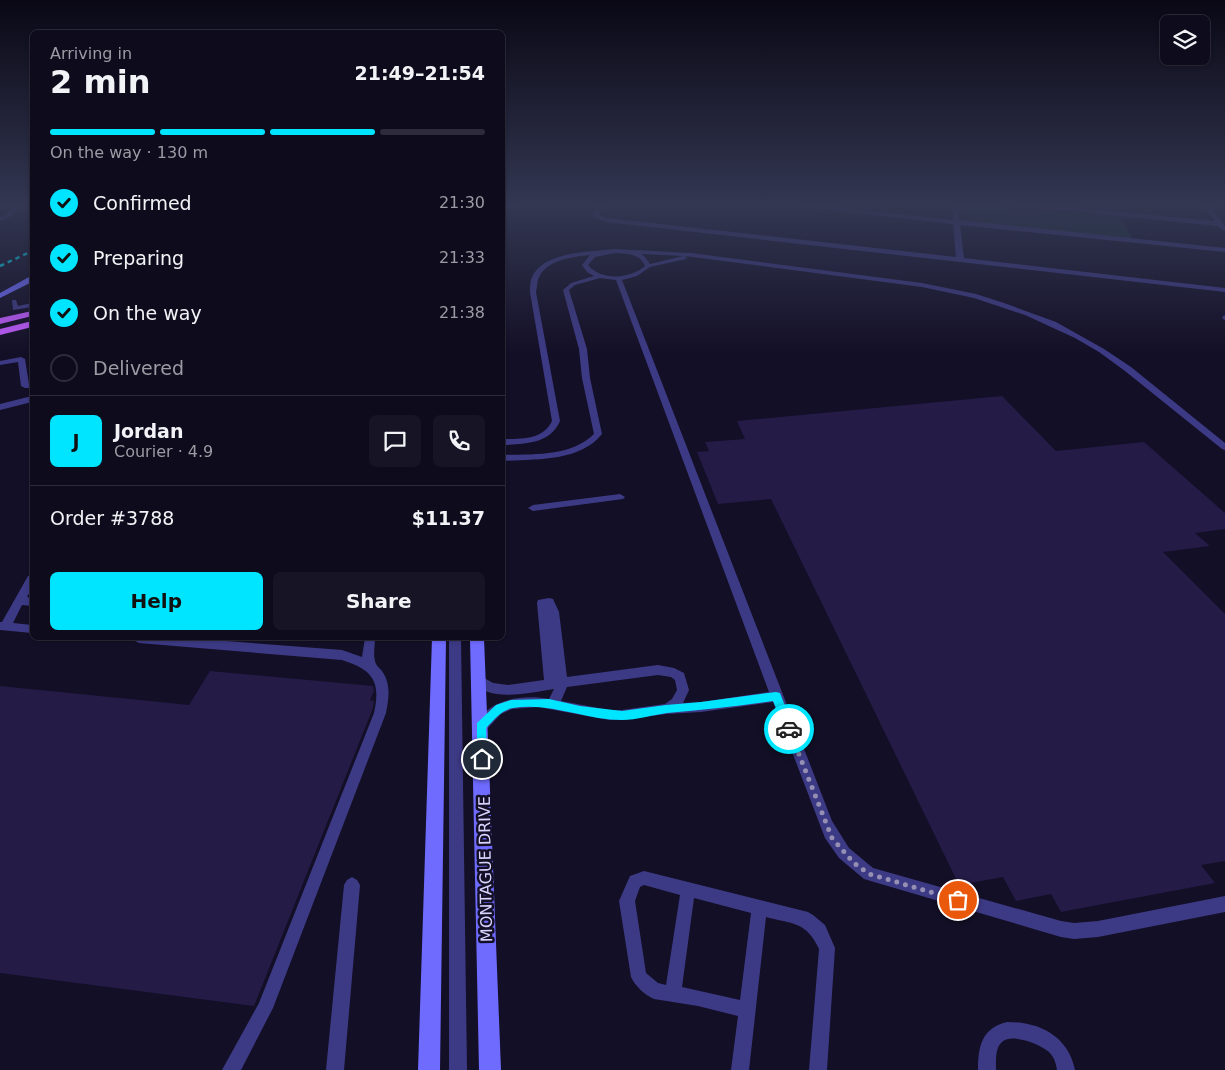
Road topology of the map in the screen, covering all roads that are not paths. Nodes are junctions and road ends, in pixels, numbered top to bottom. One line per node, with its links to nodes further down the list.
1 (588, 254): 25 (lane)
2 (599, 254): 10 (lane)
3 (630, 254): 9 (lane)
4 (679, 254): 7 (lane)
5 (906, 254): 8 (street)
6 (960, 254): 8 (street)
7 (710, 258): 9 (lane); 26 (lane)
8 (960, 260): 13 (street)
9 (648, 266): 11 (lane)
10 (600, 276): 11 (lane); 27 (lane)
11 (618, 278): 44 (lane)
12 (30, 280): 14 (main road)
13 (1225, 290)
14 (0, 296)
15 (14, 301): 16 (lane)
16 (30, 306)
17 (30, 314): 18 (main road)
18 (0, 321)
19 (30, 324): 20 (main road)
20 (0, 332)
21 (0, 363): 22 (lane)
22 (30, 386)
23 (30, 400): 24 (street)
24 (0, 407)
25 (505, 442)
26 (1225, 447)
27 (505, 458)
28 (620, 497): 29 (lane)
29 (533, 508)
30 (30, 583): 31 (lane)
31 (20, 601): 32 (lane); 34 (lane)
32 (30, 602)
33 (545, 602): 43 (lane)
34 (3, 626): 35 (lane)
35 (30, 628)
36 (164, 640): 41 (lane)
37 (370, 640): 41 (lane)
38 (439, 640): 56 (main road)
39 (455, 640): 57 (lane)
40 (477, 640): 42 (main road, MONTAGUE DRIVE)
41 (370, 666): 54 (lane)
42 (479, 680): 43 (lane); 47 (main road, MONTAGUE DRIVE)
43 (556, 684): 45 (lane); 46 (lane)
44 (776, 696): 46 (lane); 50 (lane)
45 (552, 704): 46 (lane); 47 (lane)
46 (666, 709)
47 (480, 726): 58 (main road, MONTAGUE DRIVE)
48 (352, 885): 55 (lane)
49 (688, 890): 51 (lane); 52 (lane); 52 (lane)
50 (1225, 904)
51 (759, 907): 53 (lane); 60 (lane)
52 (673, 992): 53 (lane)
53 (747, 1010): 59 (lane)
54 (231, 1070)
55 (335, 1070)
56 (429, 1070)
57 (458, 1070)
58 (490, 1070)
59 (740, 1070)
60 (818, 1070)
61 (987, 1070): 62 (lane)
62 (1066, 1070)

